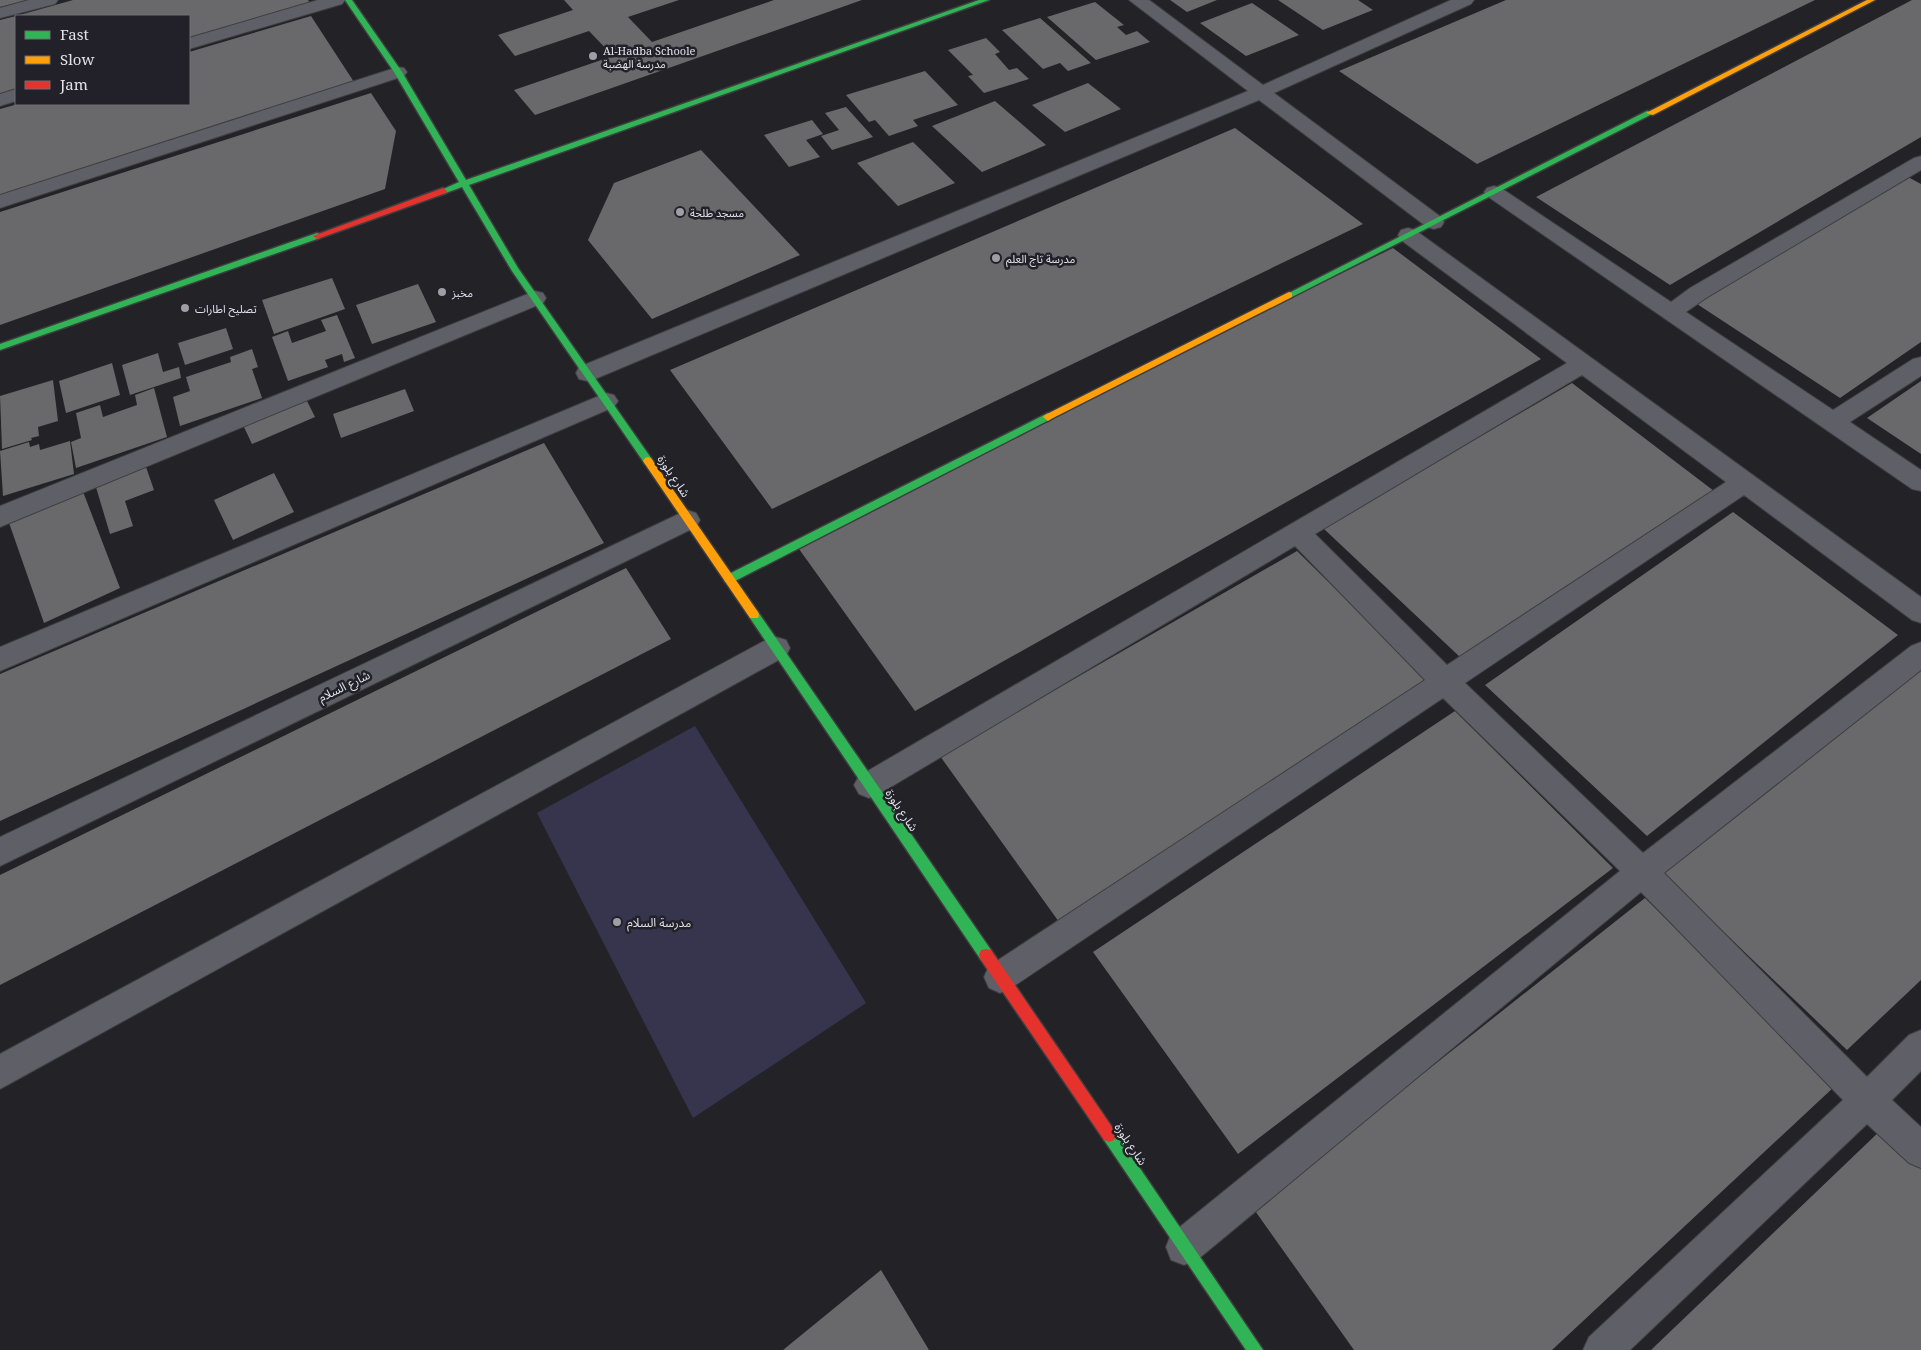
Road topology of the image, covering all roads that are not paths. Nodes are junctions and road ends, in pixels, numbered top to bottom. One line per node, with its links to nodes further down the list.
1 (49, 0): 8 (street)
2 (336, 0): 9 (street)
3 (348, 0): 10 (street, شارع بلوزة)
4 (986, 0): 15 (street)
5 (1138, 0): 11 (street)
6 (1465, 0): 11 (street)
7 (1872, 0): 16 (street)
8 (0, 14)
9 (190, 44)
10 (398, 72): 15 (street, شارع بلوزة); 17 (street)
11 (1262, 92): 18 (street); 25 (street)
12 (15, 95): 13 (street)
13 (0, 100)
14 (1919, 166): 21 (street)
15 (464, 183): 20 (street, شارع بلوزة); 22 (street)
16 (1494, 192): 18 (street); 21 (street)
17 (0, 202)
18 (1434, 222): 19 (street)
19 (1408, 235): 23 (street); 33 (street)
20 (531, 292): 25 (street, شارع بلوزة); 30 (street)
21 (1671, 312): 27 (street)
22 (0, 348)
23 (1583, 364): 28 (street); 32 (street)
24 (1921, 365): 27 (street)
25 (587, 373): 26 (street, شارع بلوزة)
26 (606, 401): 31 (street, شارع بلوزة); 37 (street)
27 (1833, 422): 29 (street)
28 (1744, 482): 34 (street); 38 (street)
29 (1921, 482)
30 (0, 517)
31 (687, 520): 33 (street, شارع بلوزة); 40 (street, شارع السلام)
32 (1298, 533): 38 (street); 39 (street)
33 (729, 579): 35 (street, شارع بلوزة)
34 (1921, 612)
35 (776, 648): 39 (street, شارع بلوزة); 44 (street)
36 (1921, 654): 41 (street)
37 (0, 659)
38 (1444, 682): 41 (street); 42 (street)
39 (868, 785): 42 (street, شارع بلوزة)
40 (0, 852)
41 (1642, 872): 45 (street); 47 (street)
42 (1000, 978): 47 (street, شارع بلوزة)
43 (1921, 1047): 45 (street)
44 (0, 1072)
45 (1867, 1101): 46 (street); 49 (street)
46 (1921, 1151)
47 (1184, 1247): 48 (street, شارع بلوزة)
48 (1254, 1350)
49 (1602, 1350)

